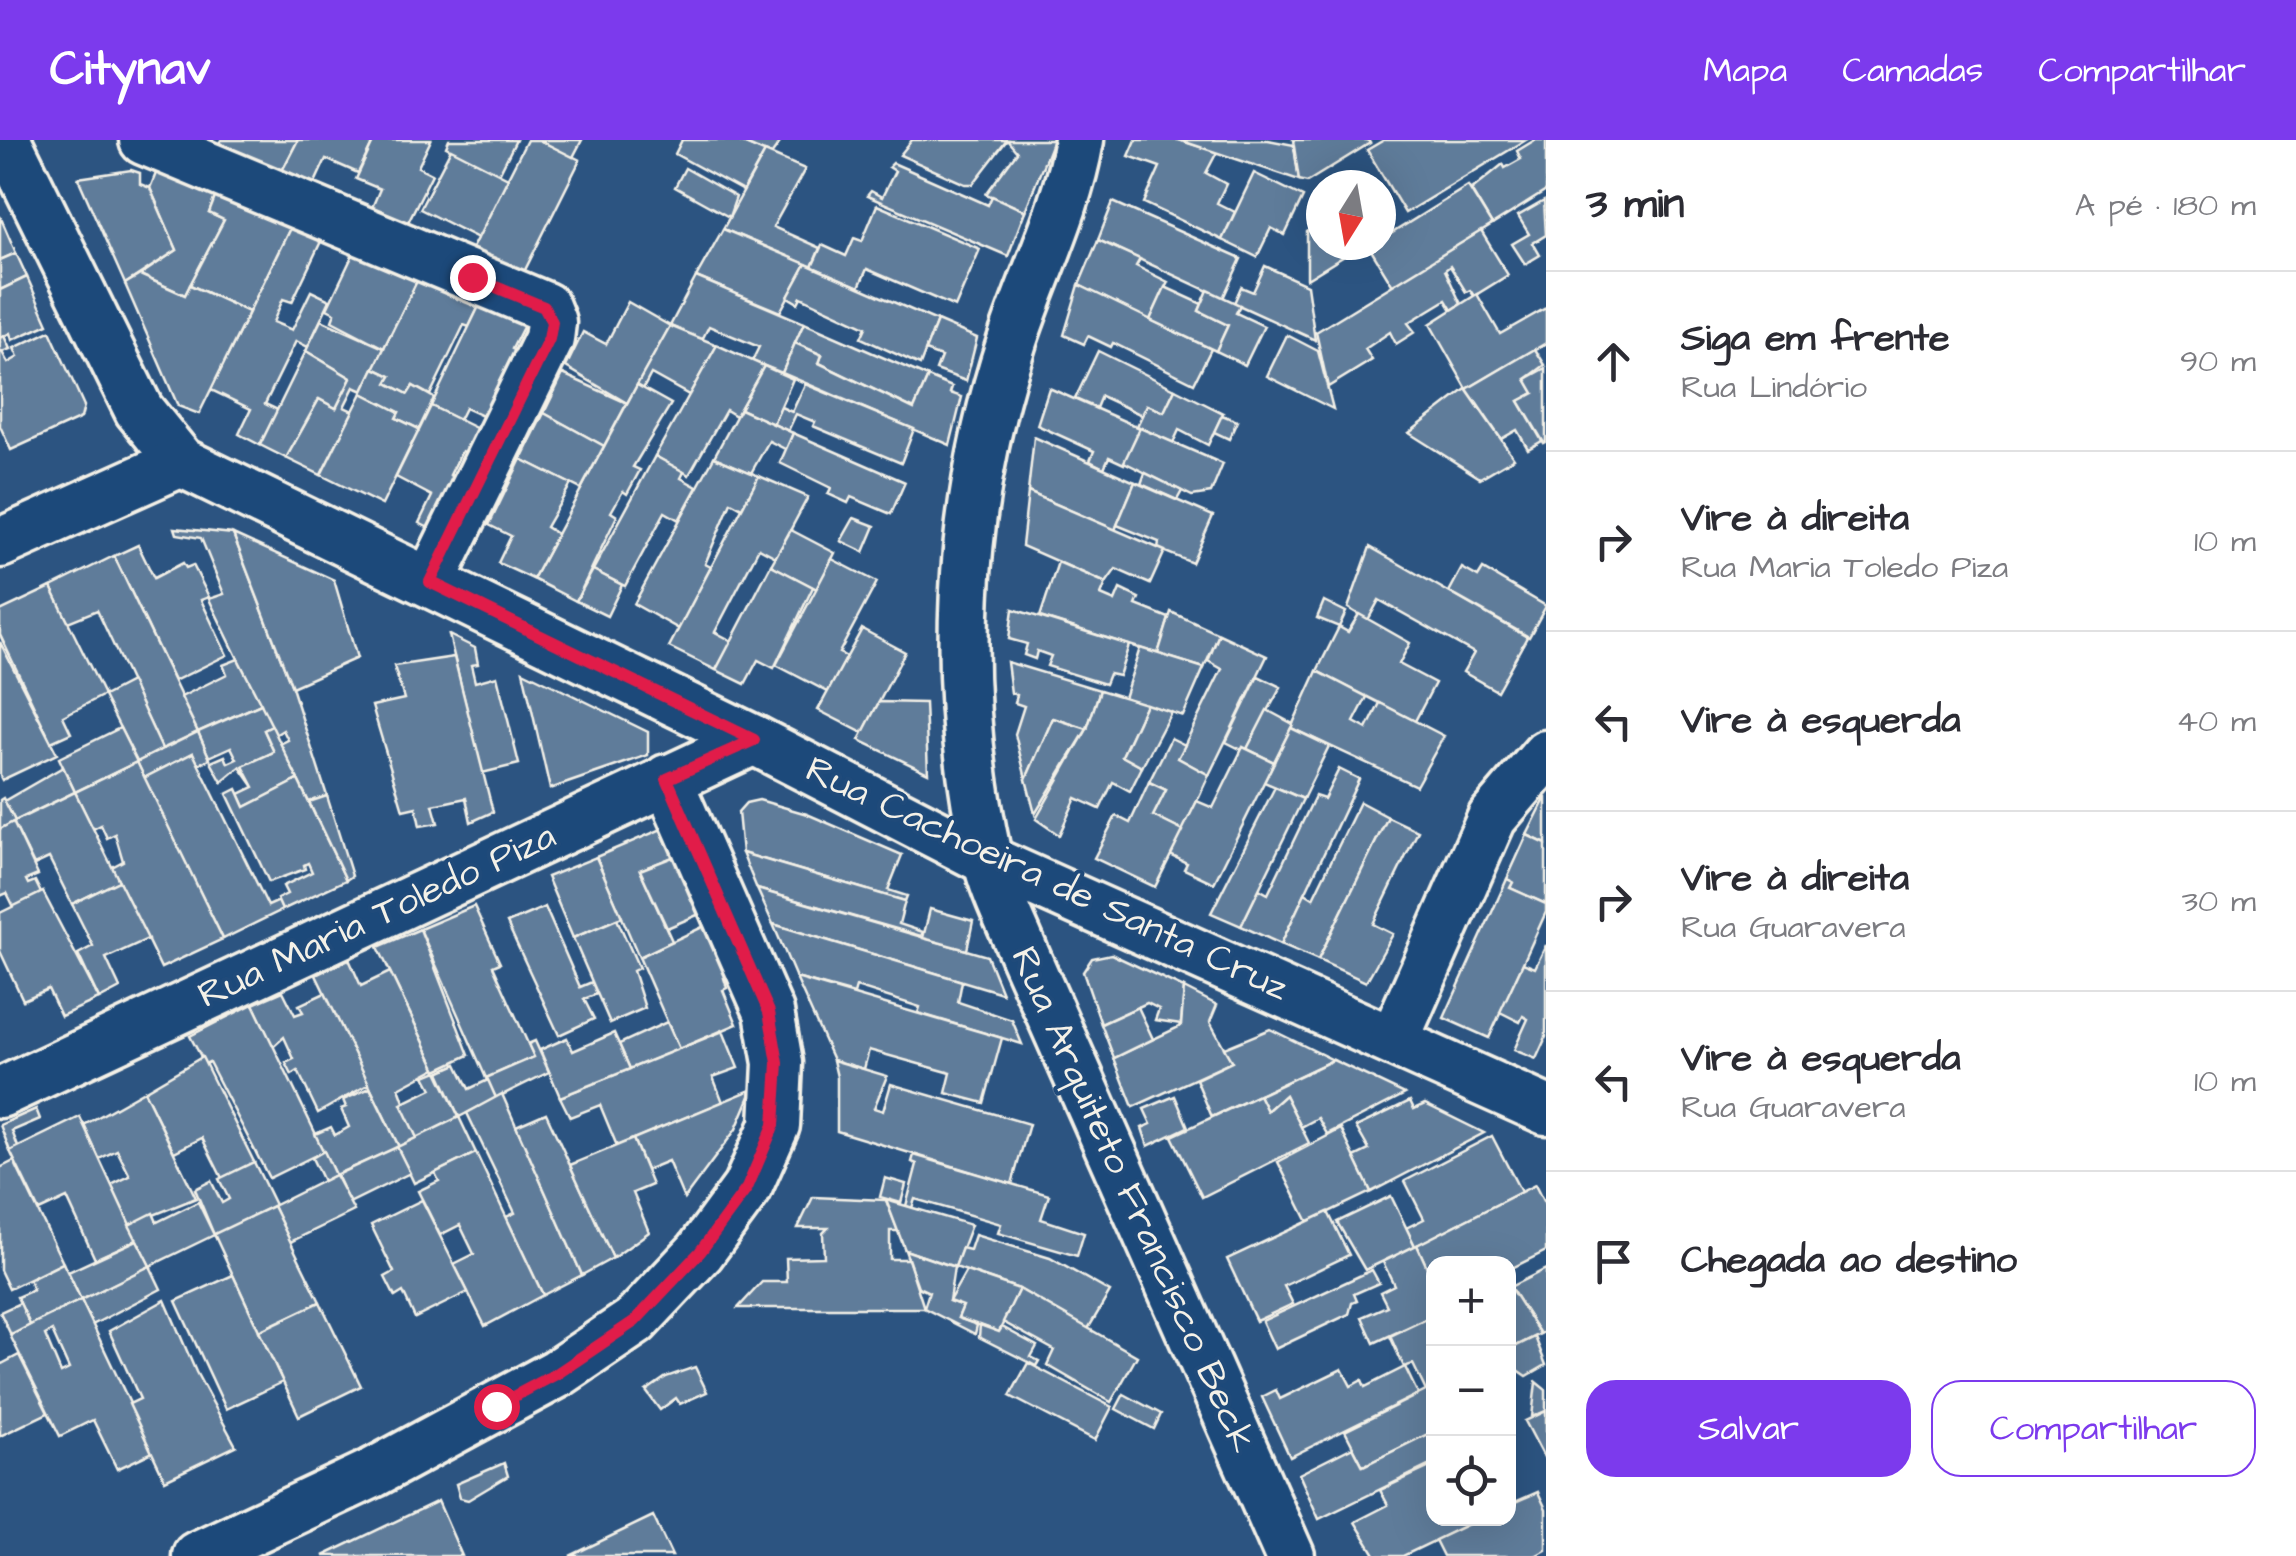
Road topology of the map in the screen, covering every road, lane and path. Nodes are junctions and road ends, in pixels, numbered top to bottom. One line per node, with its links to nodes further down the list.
1 (6, 140): 4 (street, Rua Cachoeira de Santa Cruz)
2 (144, 140): 6 (street)
3 (1080, 140): 10 (street, Rua Arquiteto Francisco Beck)
4 (181, 462): 5 (street); 6 (street, Rua Cachoeira de Santa Cruz)
5 (0, 543)
6 (430, 582): 7 (street, Rua Cachoeira de Santa Cruz)
7 (754, 740): 9 (street, Rua Maria Toledo Piza); 10 (street, Rua Cachoeira de Santa Cruz)
8 (1546, 755): 11 (street)
9 (667, 779): 12 (street, Rua Maria Toledo Piza); 14 (street)
10 (987, 860): 11 (street, Rua Cachoeira de Santa Cruz); 15 (street, Rua Arquiteto Francisco Beck)
11 (1394, 1040): 13 (street, Rua Cachoeira de Santa Cruz)
12 (0, 1093)
13 (1546, 1110)
14 (197, 1556)
15 (1290, 1556)

